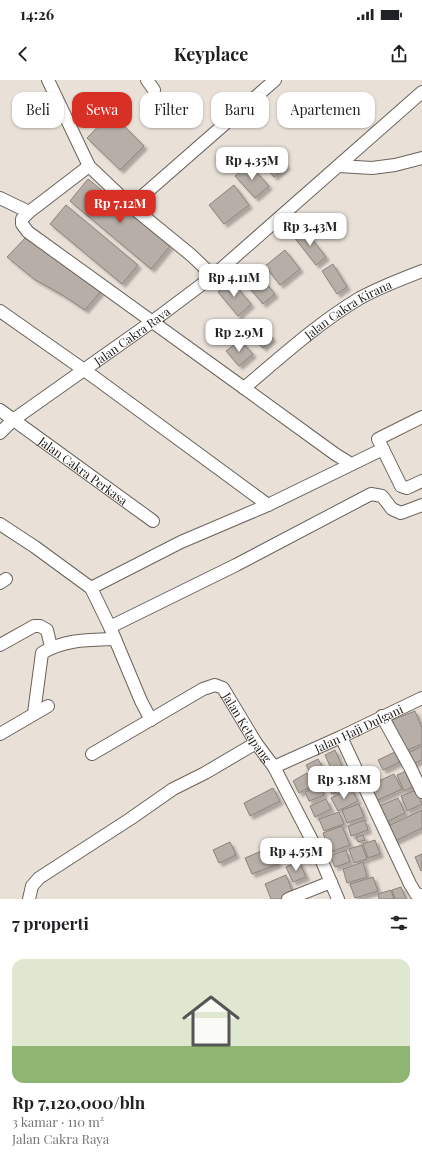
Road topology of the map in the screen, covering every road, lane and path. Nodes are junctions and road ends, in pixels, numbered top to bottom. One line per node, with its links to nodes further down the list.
1 (48, 80): 5 (street)
2 (275, 80): 8 (street)
3 (422, 92): 6 (street, Jalan Cakra Raya)
4 (422, 158): 6 (street)
5 (89, 166): 8 (street); 9 (street)
6 (339, 166): 11 (street, Jalan Cakra Raya)
7 (0, 198): 9 (street)
8 (131, 206): 11 (street)
9 (29, 212): 13 (street)
10 (422, 271): 15 (street, Jalan Cakra Kirana)
11 (213, 276): 13 (street, Jalan Cakra Raya)
12 (0, 311): 14 (street)
13 (153, 321): 14 (street, Jalan Cakra Raya); 15 (street)
14 (83, 369): 18 (street, Jalan Cakra Raya); 23 (street)
15 (244, 388): 21 (street)
16 (0, 410): 18 (street, Jalan Cakra Perkasa)
17 (422, 417): 20 (street)
18 (13, 420): 19 (street, Jalan Cakra Raya); 25 (street, Jalan Cakra Perkasa)
19 (0, 433)
20 (383, 449): 21 (street); 22 (street)
21 (351, 464): 23 (street)
22 (422, 481)
23 (268, 504): 27 (street)
24 (422, 506): 28 (street)
25 (153, 521)
26 (0, 524): 27 (street)
27 (91, 588): 28 (street)
28 (110, 627): 29 (street)
29 (115, 640): 31 (street); 36 (street)
30 (0, 645): 31 (street)
31 (52, 647): 34 (street)
32 (422, 698): 35 (street, Jalan Haji Dulgani)
33 (48, 706): 34 (street)
34 (34, 714): 37 (street)
35 (382, 716): 38 (street, Jalan Haji Dulgani); 42 (street)
36 (151, 720): 39 (street, Jalan Ketapang); 40 (street, Jalan Ketapang)
37 (0, 734)
38 (341, 737): 41 (street, Jalan Haji Dulgani); 44 (street)
39 (256, 743): 41 (street, Jalan Ketapang); 45 (street)
40 (92, 754)
41 (274, 767): 43 (street, Jalan Ketapang)
42 (422, 792)
43 (331, 882): 46 (street); 47 (street, Jalan Ketapang)
44 (422, 895)
45 (29, 899)
46 (288, 899)
47 (338, 899)

